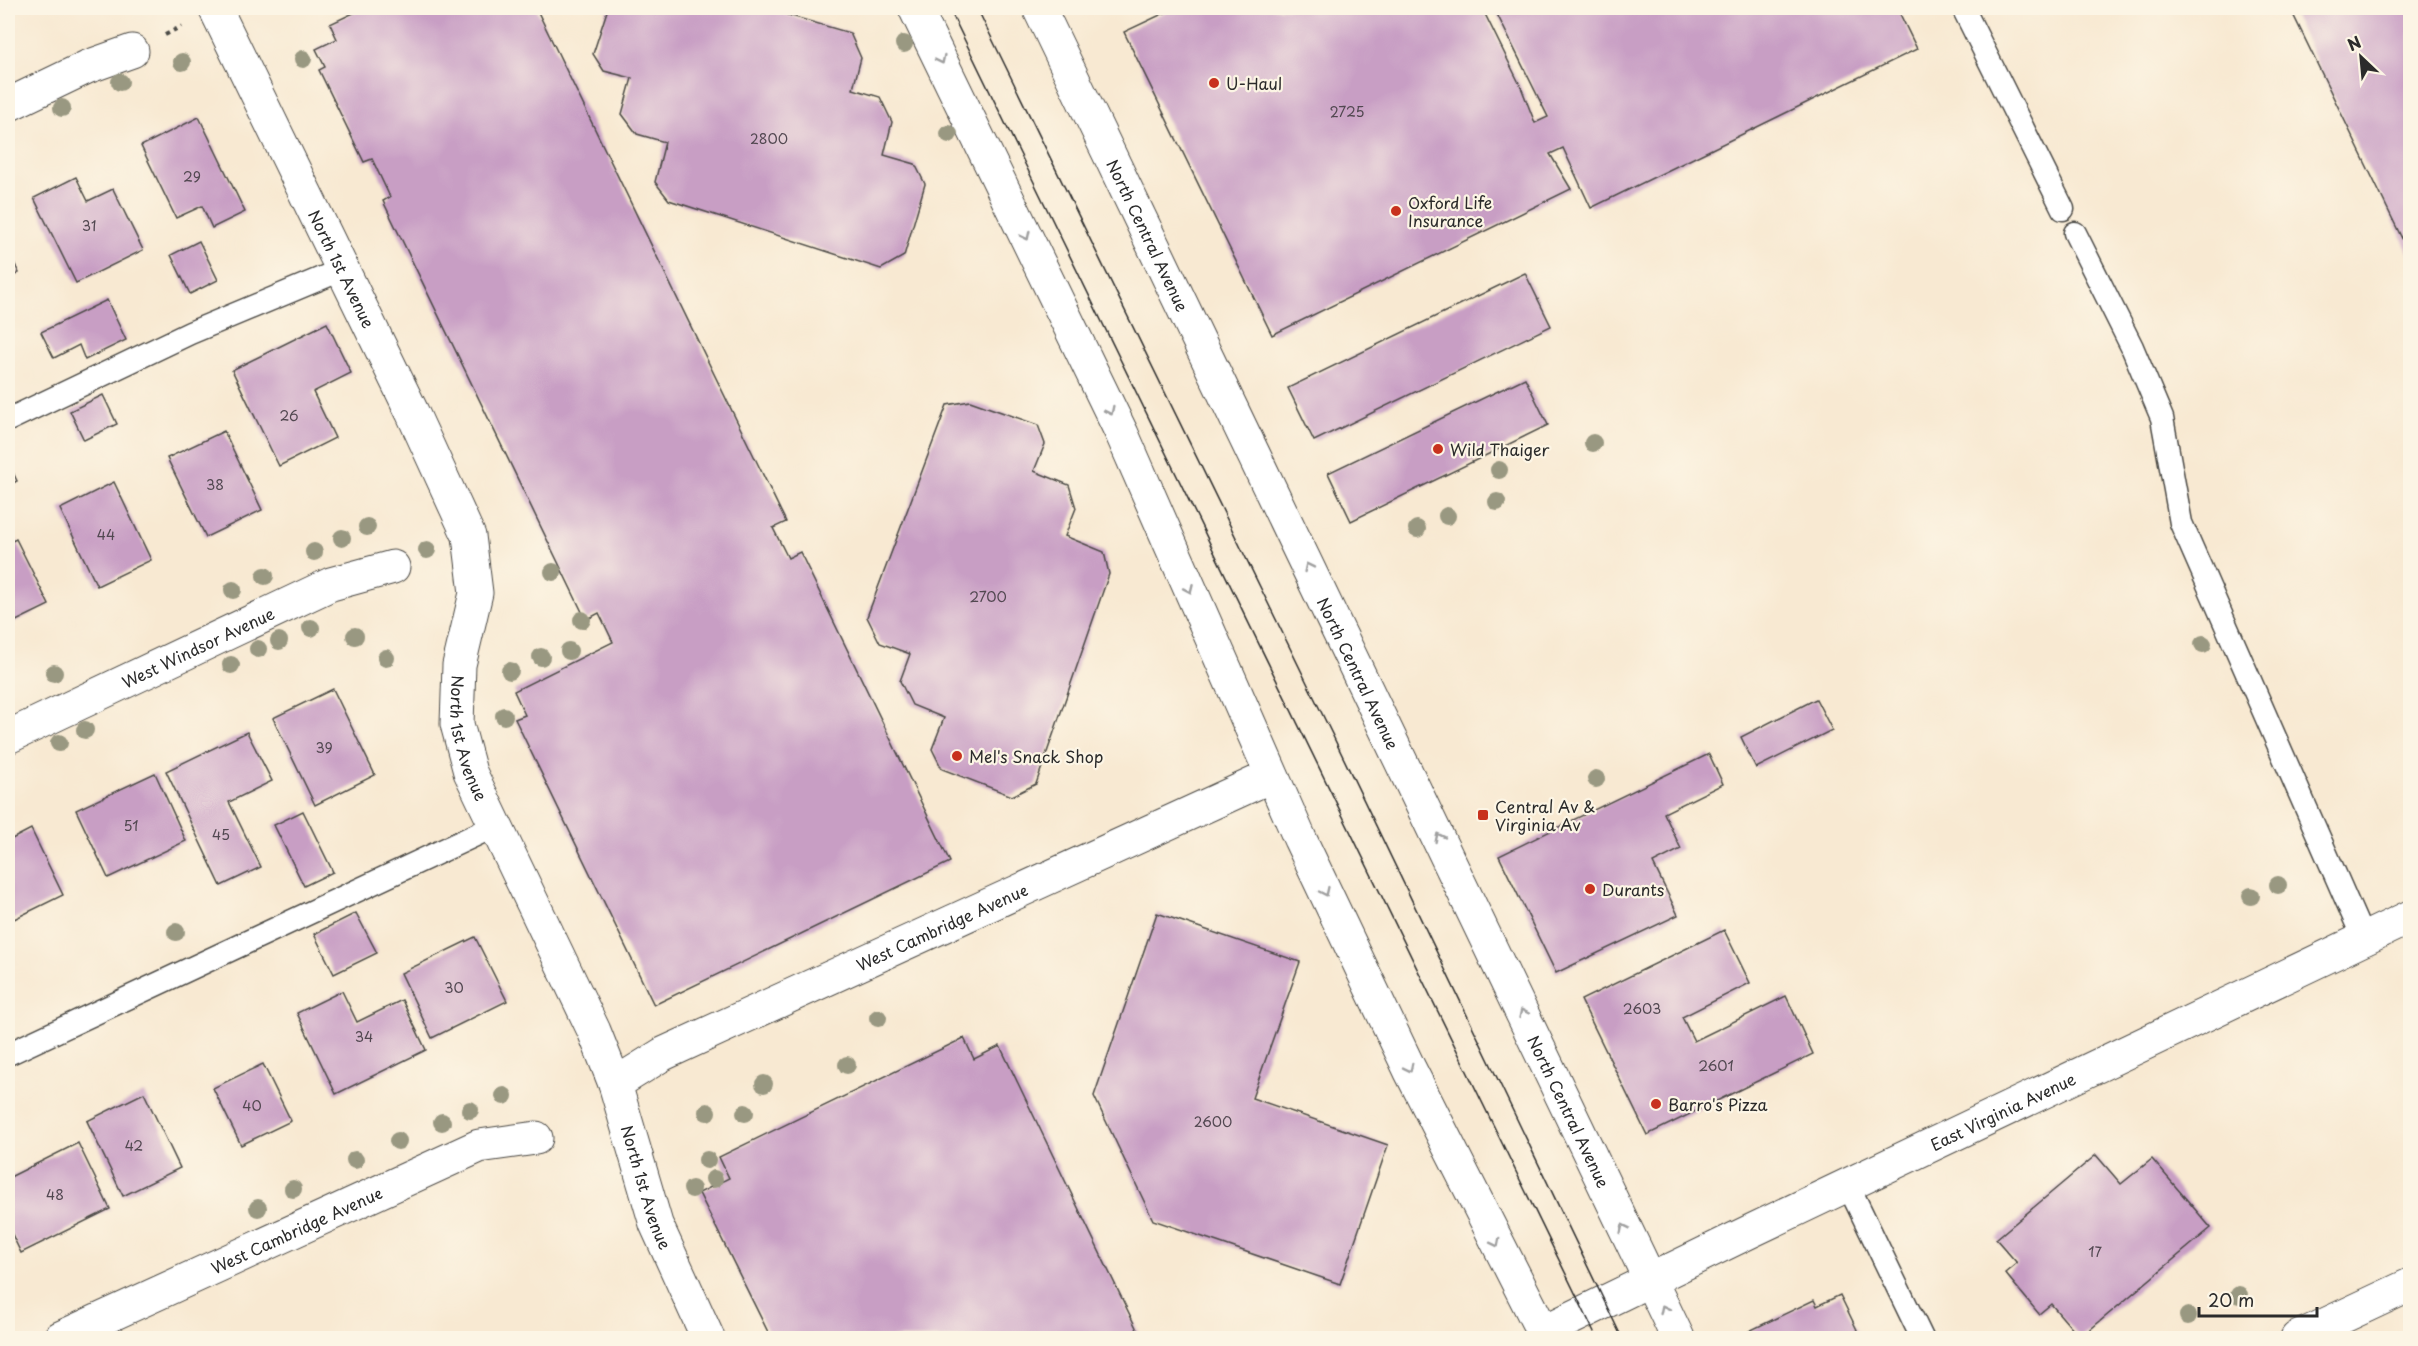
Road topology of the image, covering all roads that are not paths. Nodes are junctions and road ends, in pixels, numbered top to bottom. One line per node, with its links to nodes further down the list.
1 (217, 8): 9 (street, North 1st Avenue)
2 (915, 8): 13 (street, one-way to 13)
3 (1039, 8): 21 (street, North Central Avenue, one-way to 3)
4 (1963, 8): 7 (lane)
5 (132, 51): 6 (street)
6 (8, 105)
7 (2063, 209)
8 (2075, 233): 16 (lane)
9 (341, 270): 10 (lane); 14 (street, North 1st Avenue)
10 (8, 420)
11 (393, 567): 12 (street, West Windsor Avenue)
12 (8, 737)
13 (1271, 776): 18 (street, West Cambridge Avenue); 24 (street, one-way to 24)
14 (497, 825): 17 (lane); 18 (street, North 1st Avenue)
15 (2410, 917): 16 (street, East Virginia Avenue)
16 (2364, 940): 20 (street, East Virginia Avenue)
17 (8, 1054)
18 (615, 1084): 26 (street, North 1st Avenue)
19 (536, 1138): 23 (street, West Cambridge Avenue)
20 (1848, 1185): 21 (street, East Virginia Avenue); 28 (lane)
21 (1650, 1280): 24 (street, East Virginia Avenue); 27 (street, North Central Avenue, one-way to 21)
22 (2410, 1284): 29 (street)
23 (99, 1330): 25 (street, West Cambridge Avenue)
24 (1540, 1336)
25 (60, 1338)
26 (708, 1338)
27 (1678, 1338)
28 (1922, 1338)
29 (2297, 1338)

